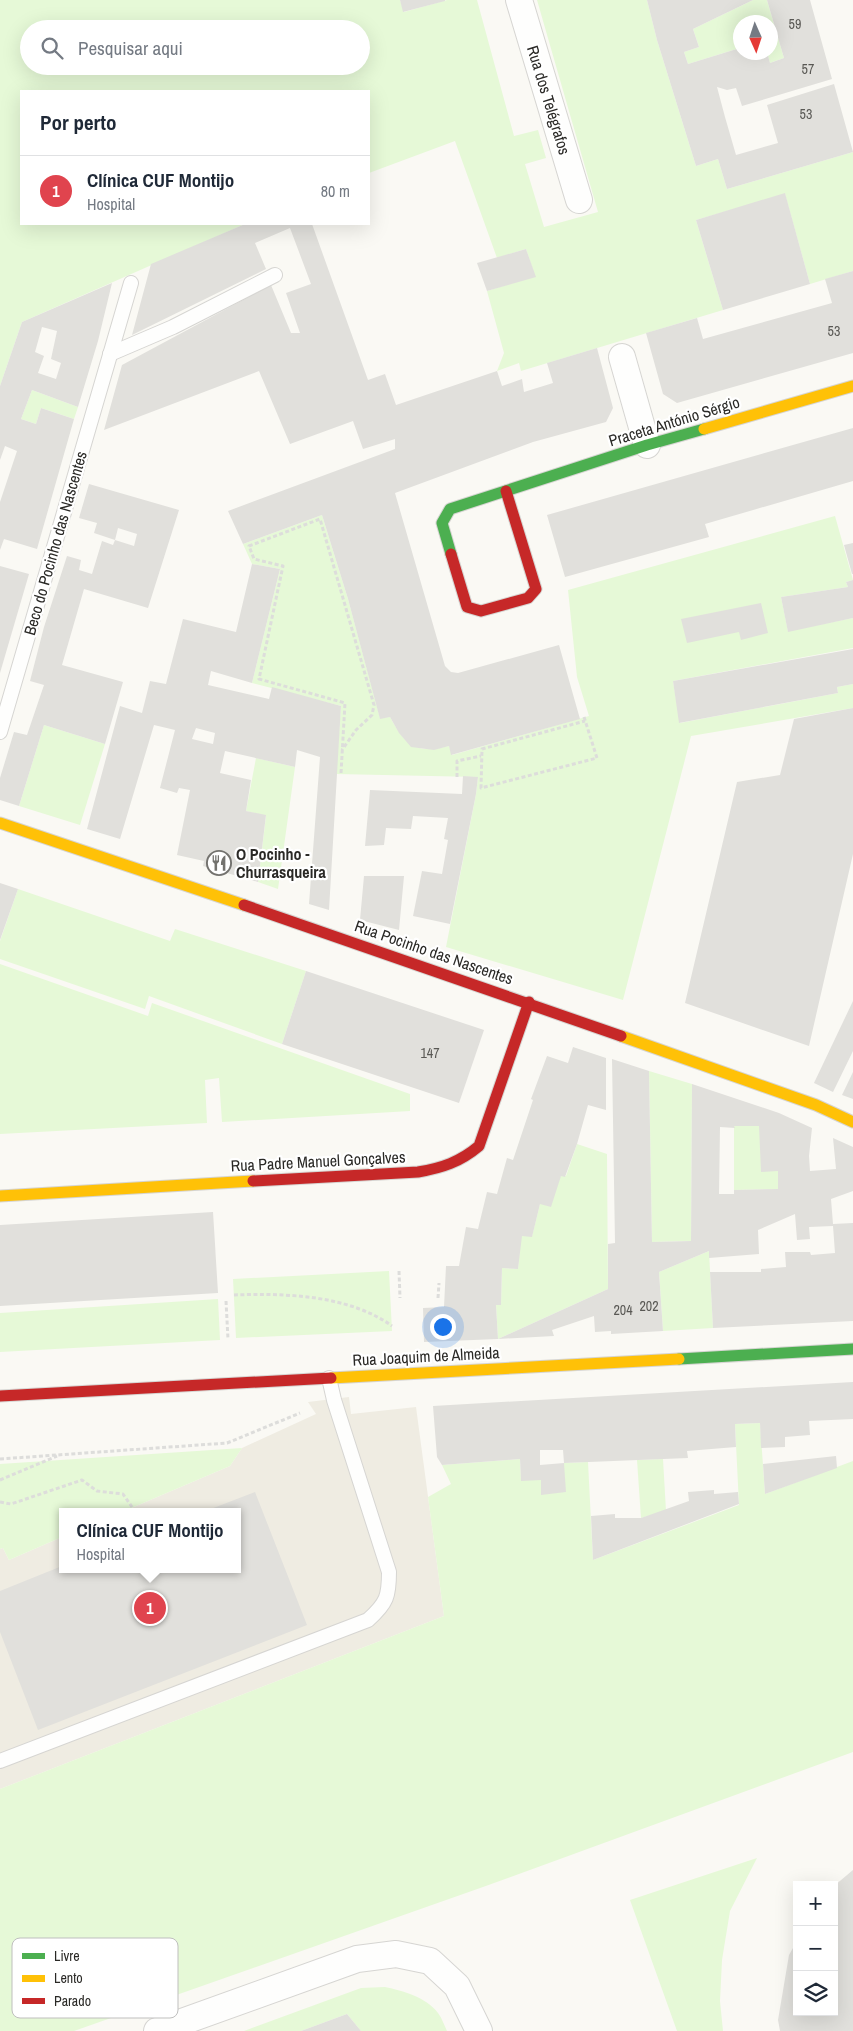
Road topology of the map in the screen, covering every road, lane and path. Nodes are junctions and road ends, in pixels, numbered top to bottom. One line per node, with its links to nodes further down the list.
1 (519, 0): 2 (street, Rua dos Telégrafos)
2 (579, 200)
3 (275, 275): 5 (lane)
4 (130, 283): 5 (lane, Beco do Pocinho das Nascentes)
5 (110, 354): 10 (lane, Beco do Pocinho das Nascentes)
6 (622, 357): 8 (street)
7 (853, 386): 8 (street, Praceta António Sérgio)
8 (647, 445): 9 (street, Praceta António Sérgio)
9 (506, 491): 9 (street, Praceta António Sérgio)
10 (0, 732)
11 (342, 750): 11 (path); 13 (path)
12 (481, 756): 12 (path); 14 (path)
13 (341, 773)
14 (457, 777)
15 (0, 823): 16 (street, Rua Pocinho das Nascentes)
16 (529, 1002): 17 (street, Rua Pocinho das Nascentes); 18 (street, Rua Padre Manuel Gonçalves)
17 (853, 1122)
18 (0, 1196)
19 (399, 1272): 22 (path)
20 (439, 1283): 23 (path)
21 (234, 1295): 25 (path)
22 (400, 1298)
23 (438, 1298)
24 (226, 1301): 26 (path)
25 (392, 1326)
26 (228, 1339)
27 (853, 1349): 28 (street, Rua Joaquim de Almeida)
28 (329, 1378): 29 (street, Rua Joaquim de Almeida); 30 (lane)
29 (0, 1396)
30 (334, 1400): 31 (path); 36 (lane)
31 (61, 1455): 32 (path); 33 (path)
32 (0, 1459)
33 (0, 1480)
34 (0, 1502): 35 (path)
35 (132, 1507)
36 (0, 1761)
37 (157, 2031): 38 (street)
38 (479, 2031)

